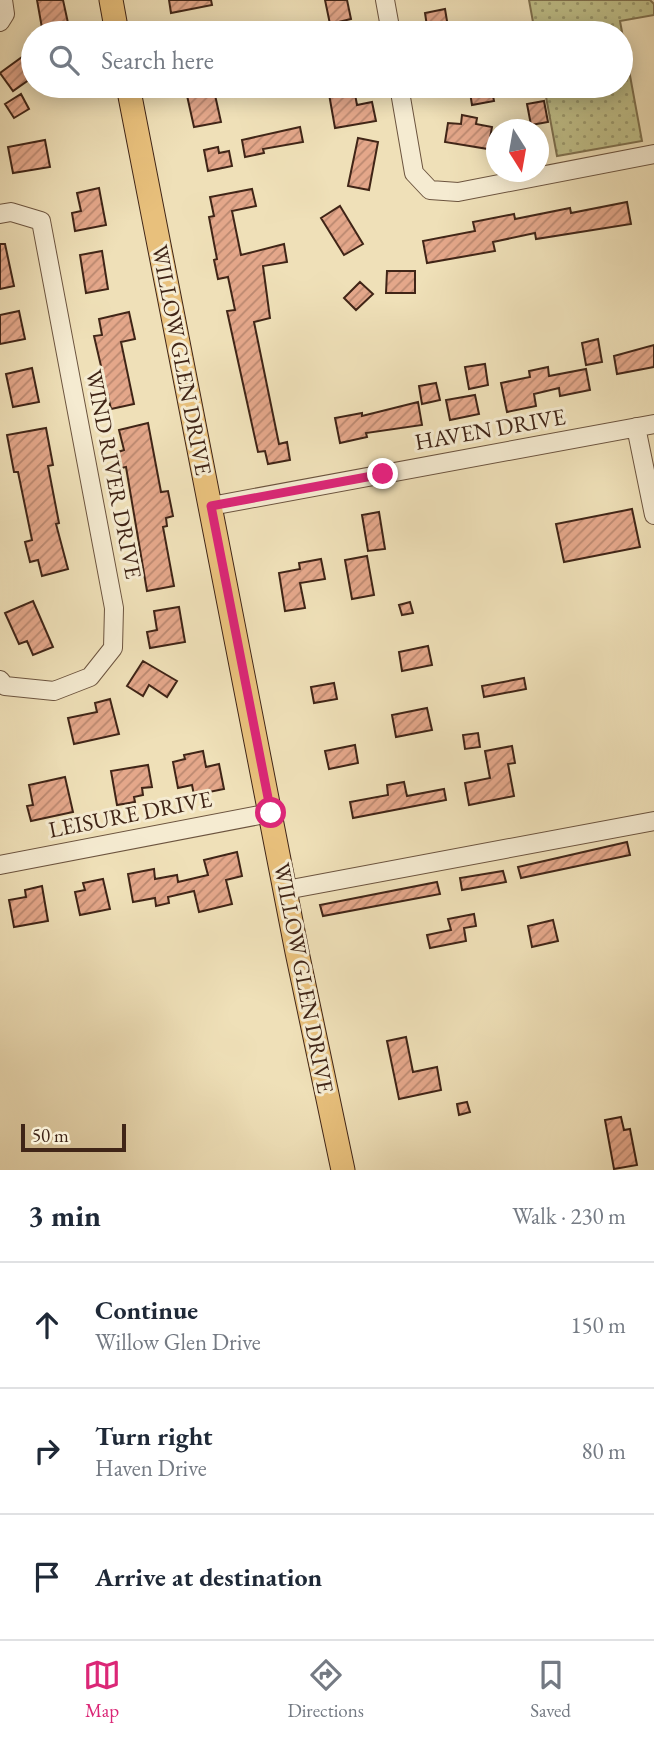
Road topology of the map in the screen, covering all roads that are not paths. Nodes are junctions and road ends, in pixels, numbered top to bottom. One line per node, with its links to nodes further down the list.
1 (3, 0): 6 (street)
2 (111, 0): 4 (main road)
3 (385, 0): 5 (street)
4 (115, 21)
5 (389, 21)
6 (0, 22)
7 (130, 98): 12 (main road, WILLOW GLEN DRIVE)
8 (401, 98): 9 (street)
9 (654, 154)
10 (0, 214): 14 (street, WIND RIVER DRIVE)
11 (645, 426): 12 (street, HAVEN DRIVE); 13 (street)
12 (211, 506): 15 (main road, WILLOW GLEN DRIVE)
13 (654, 515)
14 (0, 680)
15 (271, 813): 17 (street, LEISURE DRIVE); 18 (main road, WILLOW GLEN DRIVE)
16 (654, 821): 18 (street)
17 (0, 864)
18 (286, 890): 19 (main road, WILLOW GLEN DRIVE)
19 (343, 1170)

